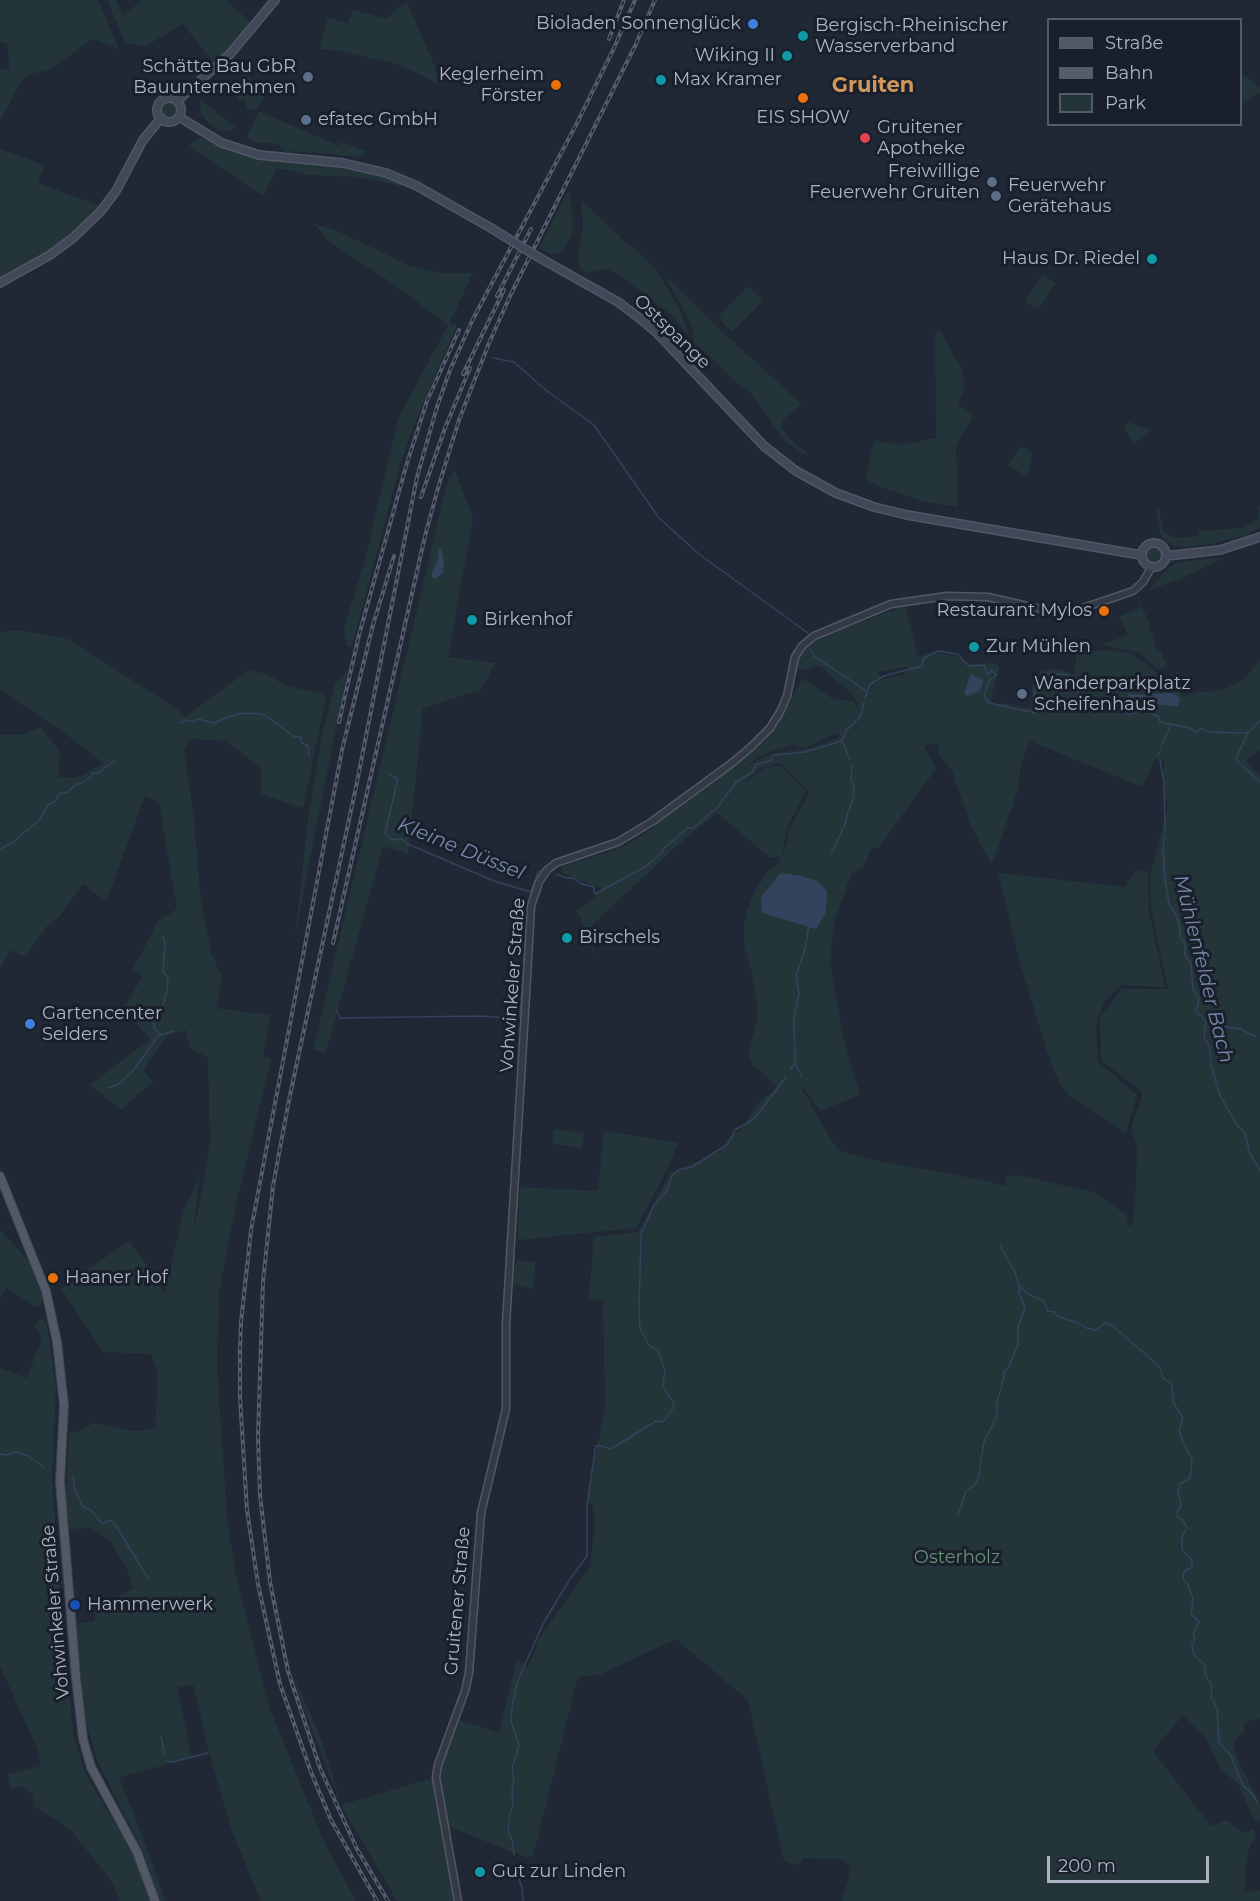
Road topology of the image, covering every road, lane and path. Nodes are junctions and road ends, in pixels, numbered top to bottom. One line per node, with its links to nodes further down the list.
1 (275, 0): 2 (main road)
2 (177, 102): 3 (main road); 4 (main road)
3 (179, 117): 4 (main road); 7 (main road, Ostspange, bridge)
4 (161, 118): 5 (main road)
5 (0, 283)
6 (1260, 537): 8 (main road)
7 (1141, 555): 8 (main road); 9 (main road)
8 (1166, 556): 9 (main road)
9 (1151, 568): 11 (street, Vohwinkeler Straße)
10 (0, 1176): 12 (main road, Vohwinkeler Straße)
11 (481, 1513): 13 (street, Gruitener Straße)
12 (154, 1901)
13 (458, 1901)

